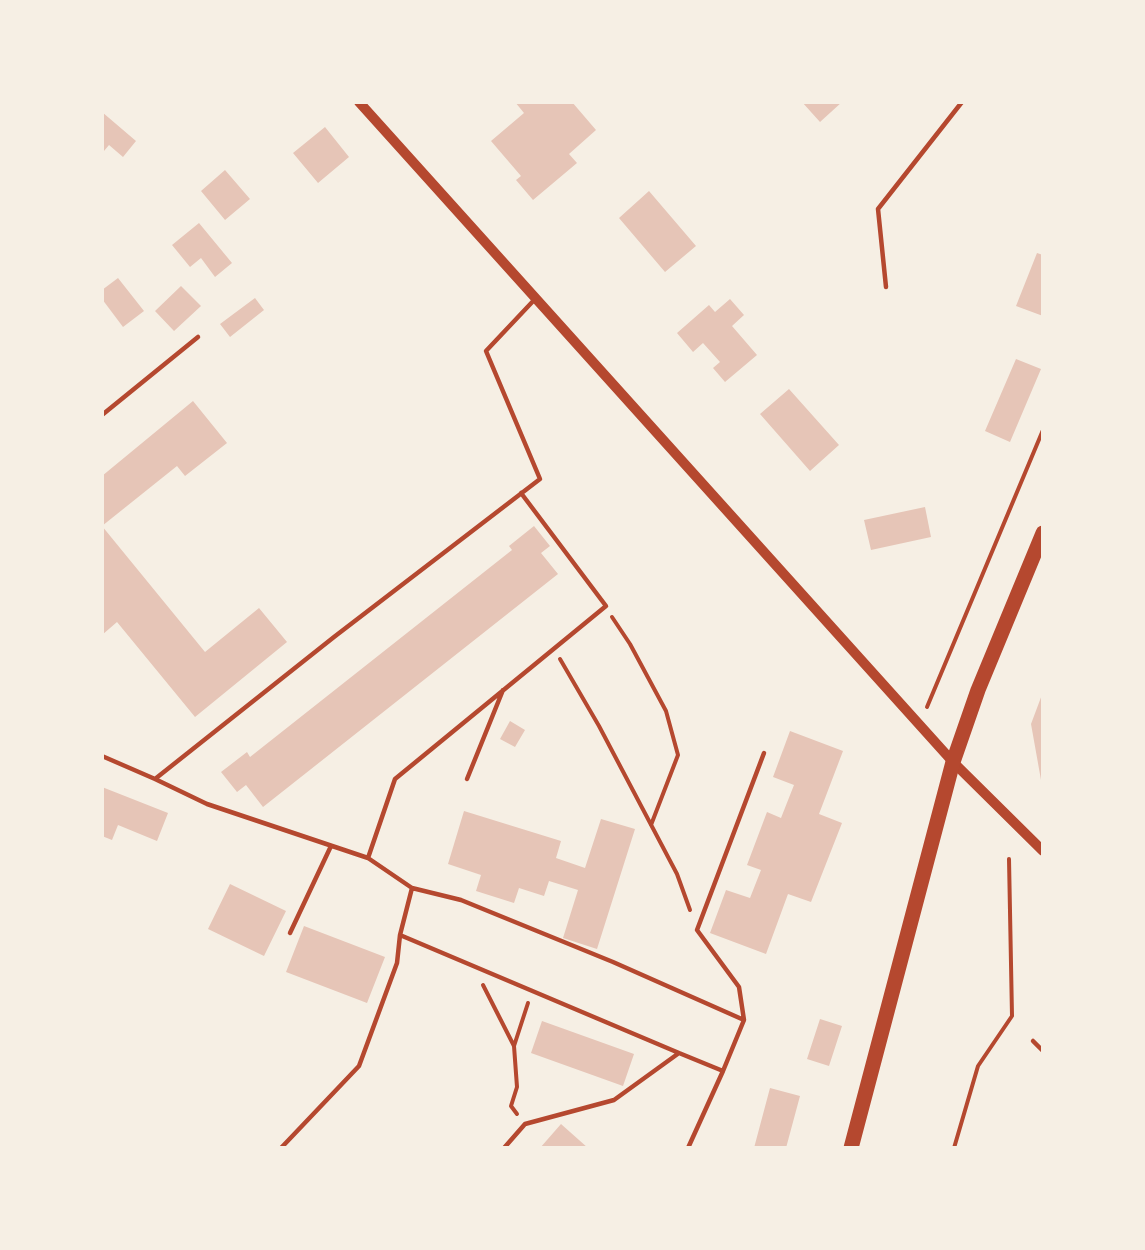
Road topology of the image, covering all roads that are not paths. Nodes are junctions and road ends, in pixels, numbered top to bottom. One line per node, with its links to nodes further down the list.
1 (359, 102): 4 (street)
2 (962, 102): 3 (lane)
3 (886, 287)
4 (536, 298): 7 (lane); 12 (street)
5 (198, 337): 6 (lane)
6 (102, 415)
7 (521, 493): 9 (lane); 13 (lane)
8 (1043, 533): 12 (main road)
9 (504, 688): 14 (lane); 17 (lane)
10 (764, 753): 21 (lane)
11 (102, 756): 13 (lane)
12 (953, 762): 16 (street); 29 (main road)
13 (155, 779): 15 (lane)
14 (467, 779)
15 (331, 846): 17 (lane); 19 (lane)
16 (1043, 851)
17 (368, 858): 18 (lane)
18 (412, 888): 20 (lane); 21 (lane)
19 (290, 933)
20 (400, 935): 24 (lane); 26 (lane)
21 (744, 1020): 25 (lane)
22 (1033, 1041): 23 (lane)
23 (1043, 1051)
24 (679, 1053): 25 (lane); 27 (lane)
25 (723, 1071): 28 (lane)
26 (281, 1148)
27 (504, 1148)
28 (688, 1148)
29 (851, 1148)

